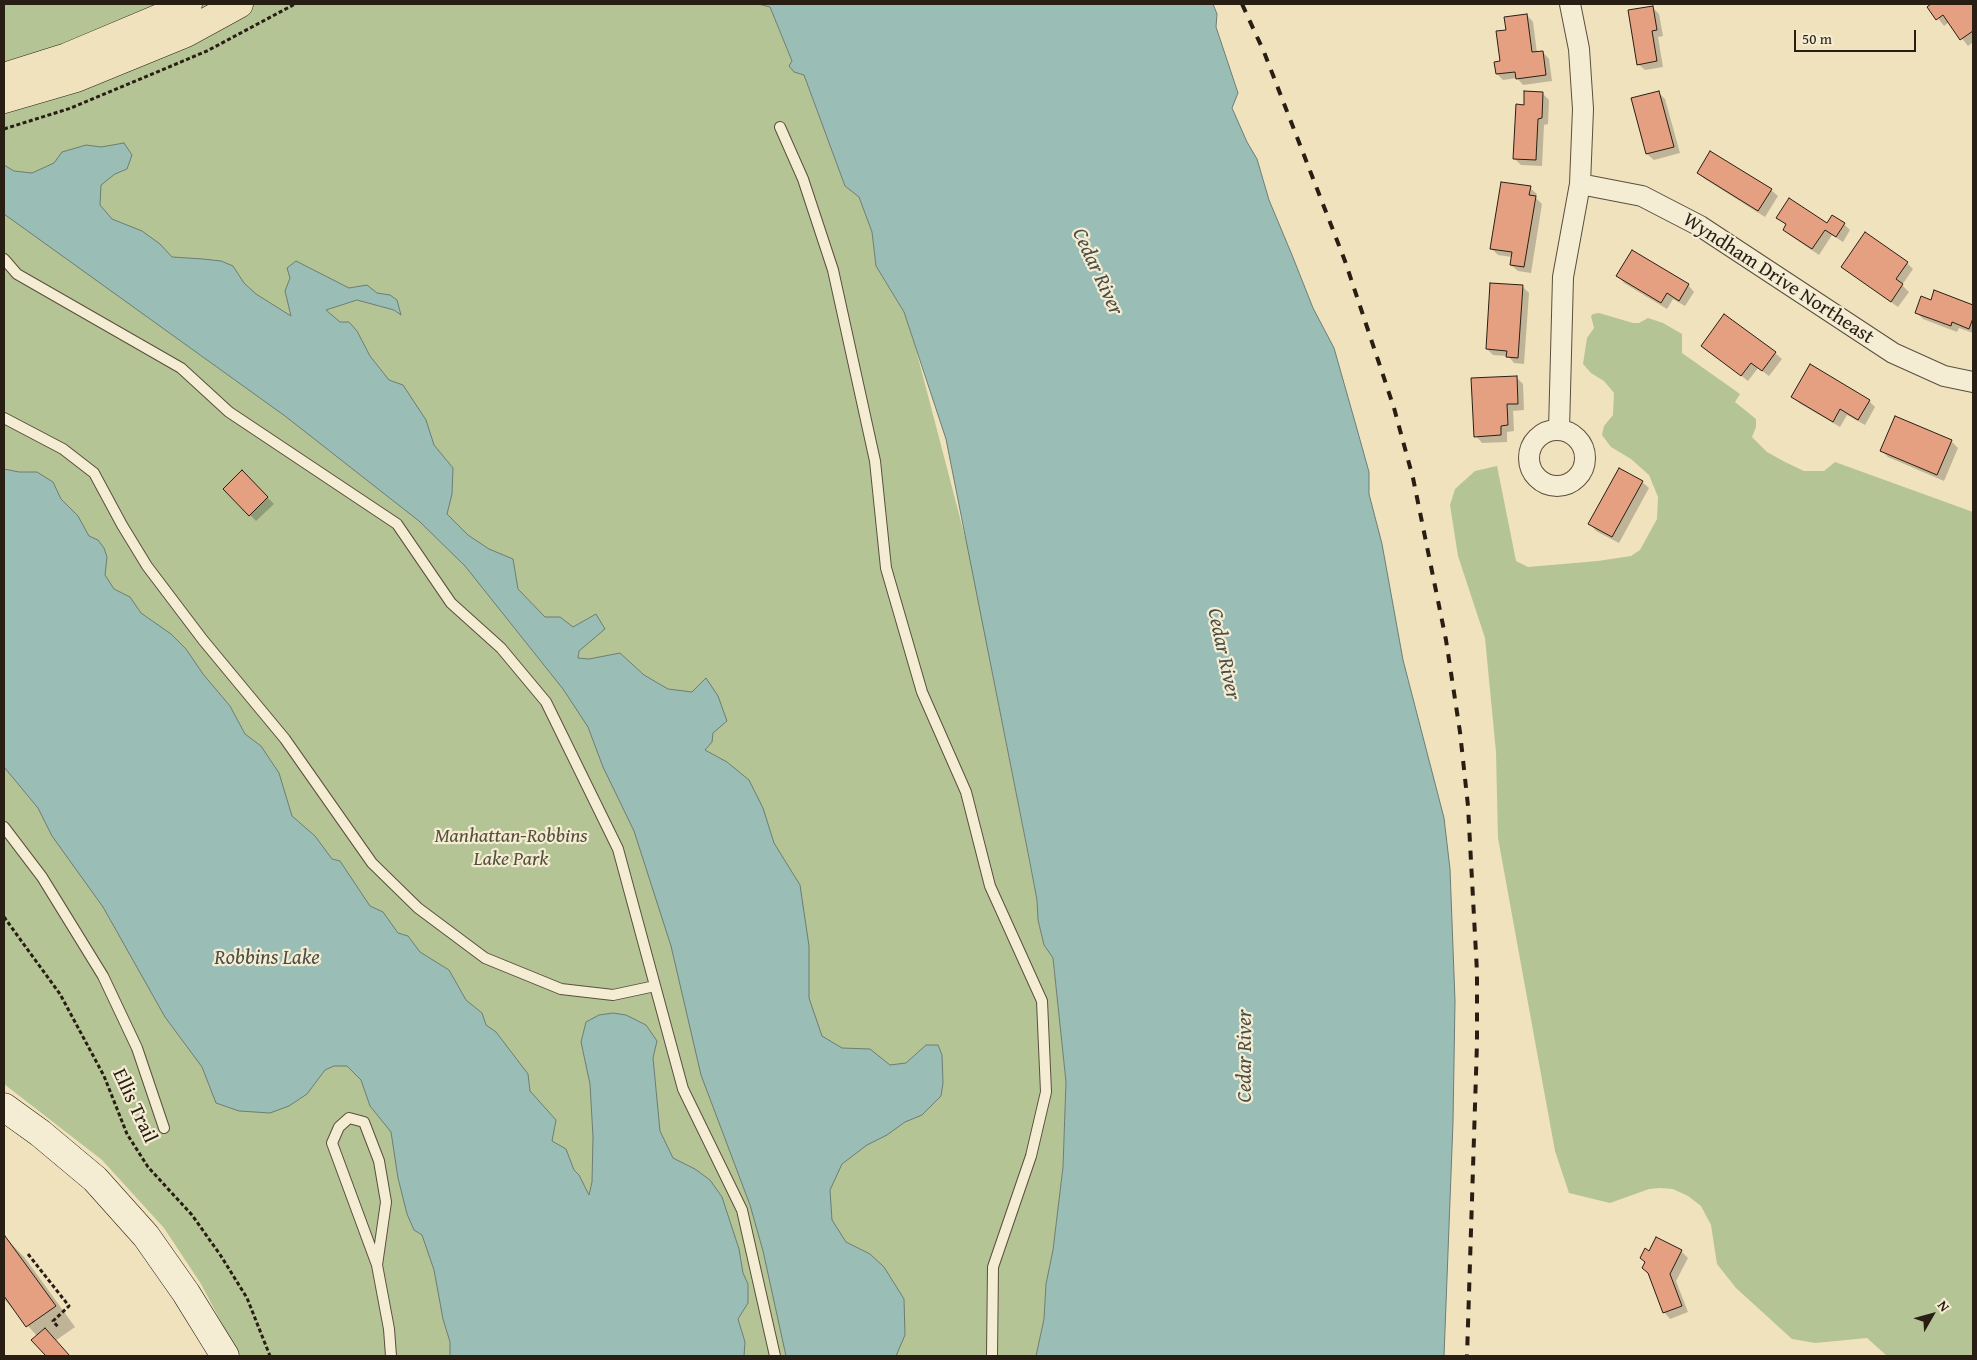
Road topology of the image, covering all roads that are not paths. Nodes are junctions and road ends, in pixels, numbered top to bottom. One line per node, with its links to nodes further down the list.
1 (188, 4): 4 (main road)
2 (239, 4): 5 (main road)
3 (1570, 4): 7 (street)
4 (4, 76)
5 (4, 99)
6 (780, 127): 20 (lane)
7 (1580, 184): 9 (street, Wyndham Drive Northeast); 11 (street)
8 (4, 259): 13 (lane)
9 (1973, 382)
10 (4, 418): 13 (lane)
11 (1559, 430)
12 (4, 827): 15 (lane)
13 (655, 986): 19 (lane)
14 (4, 1106): 17 (street)
15 (164, 1128)
16 (377, 1265): 16 (lane); 18 (lane)
17 (225, 1356)
18 (391, 1356)
19 (775, 1356)
20 (992, 1356)

